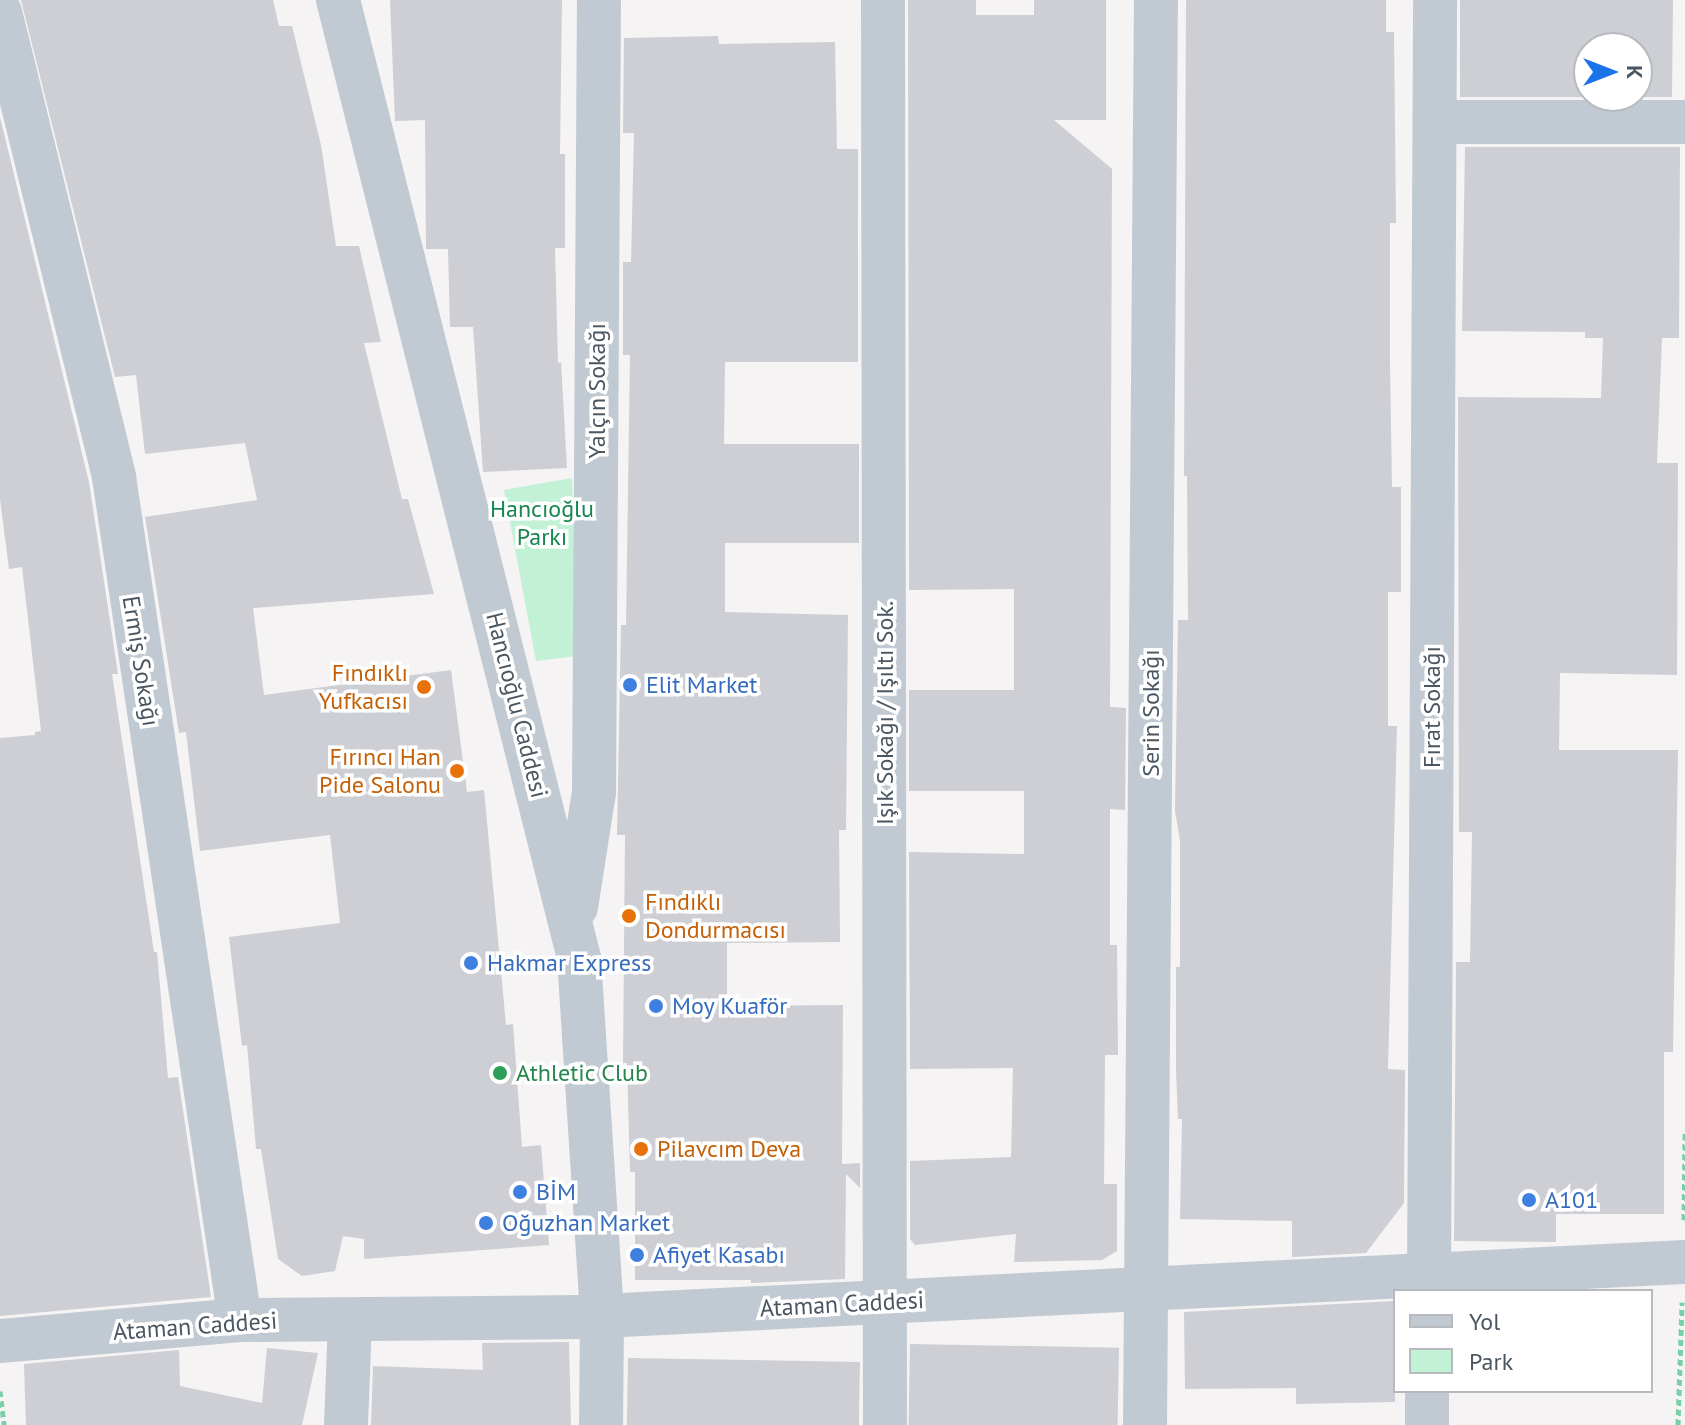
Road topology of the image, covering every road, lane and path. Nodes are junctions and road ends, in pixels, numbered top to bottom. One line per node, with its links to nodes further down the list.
1 (338, 0): 9 (street, Hancıoğlu Caddesi)
2 (599, 0): 9 (street, Yalçın Sokağı)
3 (883, 0): 13 (street, Işık Sokağı / Işıltı Sok.)
4 (1156, 0): 12 (street, Serin Sokağı)
5 (1435, 0): 7 (street, Fırat Sokağı)
6 (0, 12): 15 (street, Ermiş Sokağı)
7 (1436, 122): 8 (street); 11 (street, Fırat Sokağı)
8 (1685, 122)
9 (572, 925): 14 (street, Hancıoğlu Caddesi)
10 (1685, 1262): 11 (street, Ataman Caddesi)
11 (1429, 1283): 12 (street, Ataman Caddesi)
12 (1147, 1289): 13 (street, Ataman Caddesi); 24 (street, Serin Sokağı)
13 (886, 1303): 14 (street, Ataman Caddesi); 23 (street, Işık Sokağı / Işıltı Sok.)
14 (602, 1315): 16 (street, Ataman Caddesi); 22 (street, Hancıoğlu Caddesi)
15 (240, 1320): 16 (street, Ataman Caddesi); 17 (street, Ataman Caddesi)
16 (350, 1321): 21 (street)
17 (0, 1341)
18 (0, 1391): 20 (path)
19 (1427, 1393): 25 (street)
20 (4, 1425)
21 (346, 1425)
22 (601, 1425)
23 (885, 1425)
24 (1145, 1425)
25 (1427, 1425)

